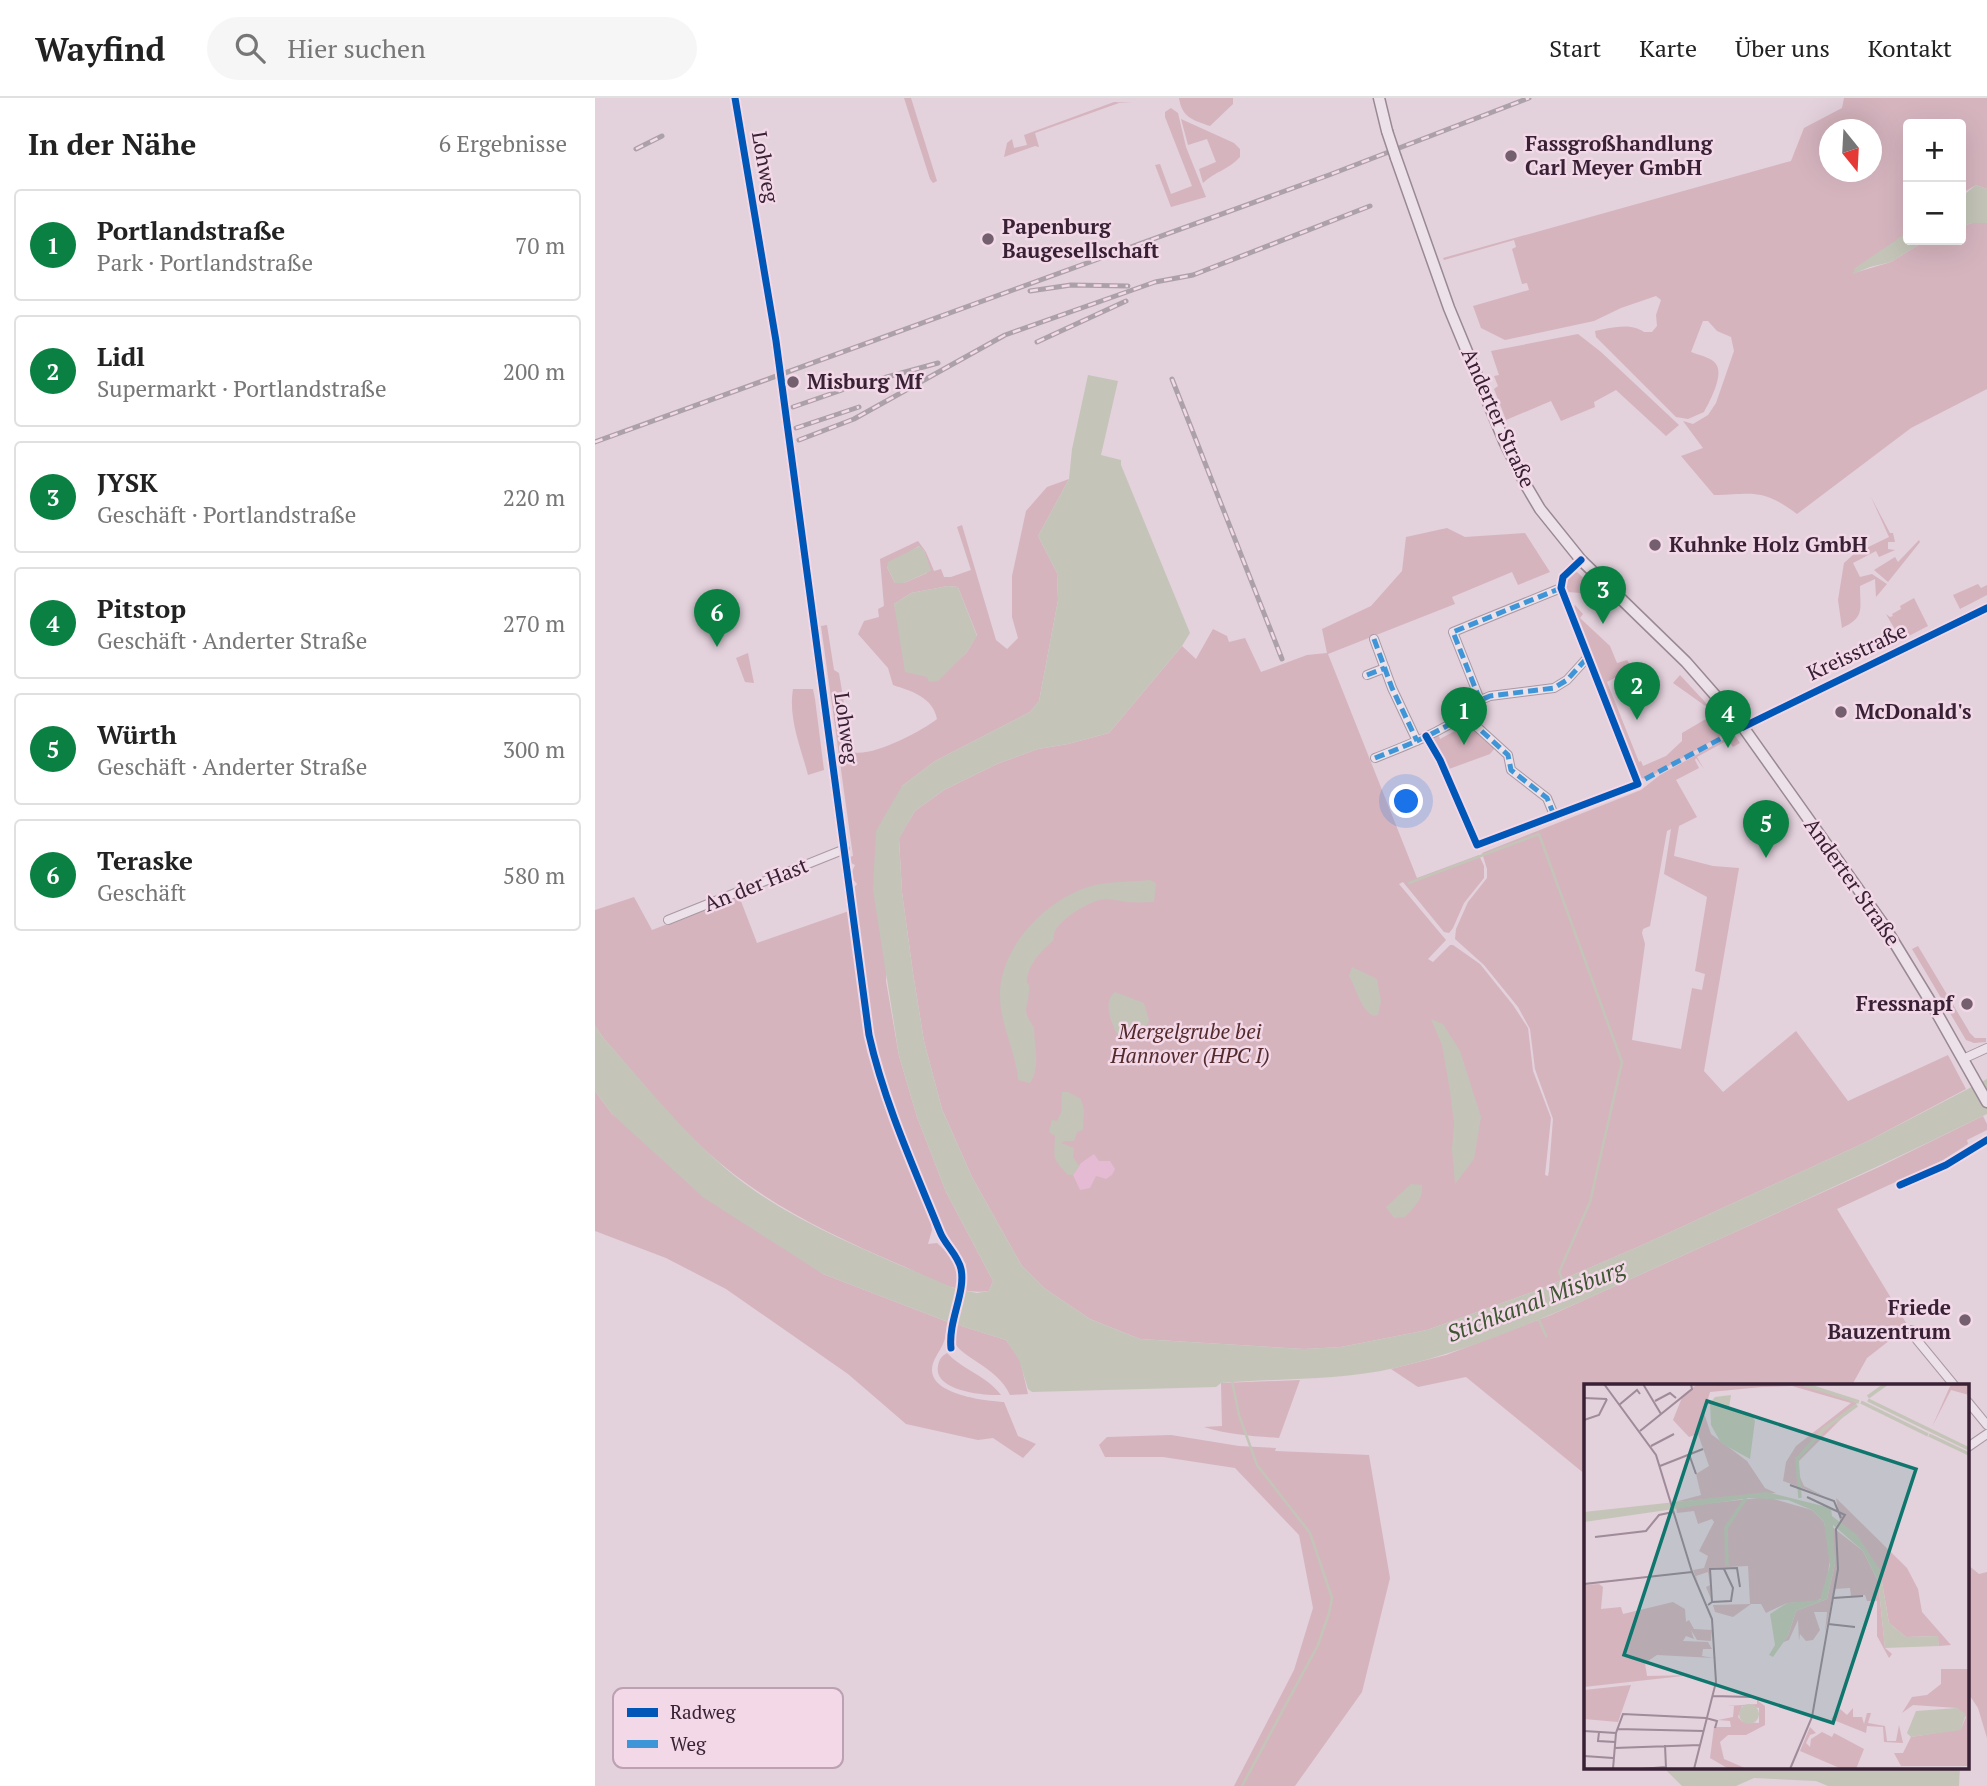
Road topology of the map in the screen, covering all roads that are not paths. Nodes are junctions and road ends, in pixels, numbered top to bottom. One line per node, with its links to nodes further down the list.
1 (735, 98): 17 (street, Lohweg)
2 (1379, 98): 3 (main road, Anderter Straße, bridge)
3 (1581, 560): 4 (street); 12 (main road, Anderter Straße)
4 (1561, 589): 7 (street); 10 (street)
5 (1987, 608): 12 (street, Kreisstraße)
6 (1374, 639): 8 (street)
7 (1588, 657): 10 (street); 16 (street)
8 (1385, 668): 9 (street); 14 (street)
9 (1367, 675)
10 (1480, 700): 11 (street)
11 (1464, 715): 13 (street); 16 (street)
12 (1743, 727): 20 (main road, Anderter Straße)
13 (1426, 736): 14 (street); 16 (street)
14 (1416, 741): 15 (street)
15 (1375, 758)
16 (1554, 815)
17 (845, 849): 18 (street, An der Hast); 25 (street, Lohweg)
18 (668, 920)
19 (1987, 1048): 20 (street)
20 (1963, 1059): 21 (main road, Anderter Straße)
21 (1987, 1102)
22 (1987, 1140): 23 (street)
23 (1900, 1185)
24 (1912, 1330): 26 (street)
25 (951, 1348)
26 (1953, 1384)
27 (1969, 1403): 28 (street)
28 (1987, 1425)
29 (1987, 1434): 30 (street)
30 (1969, 1446)

